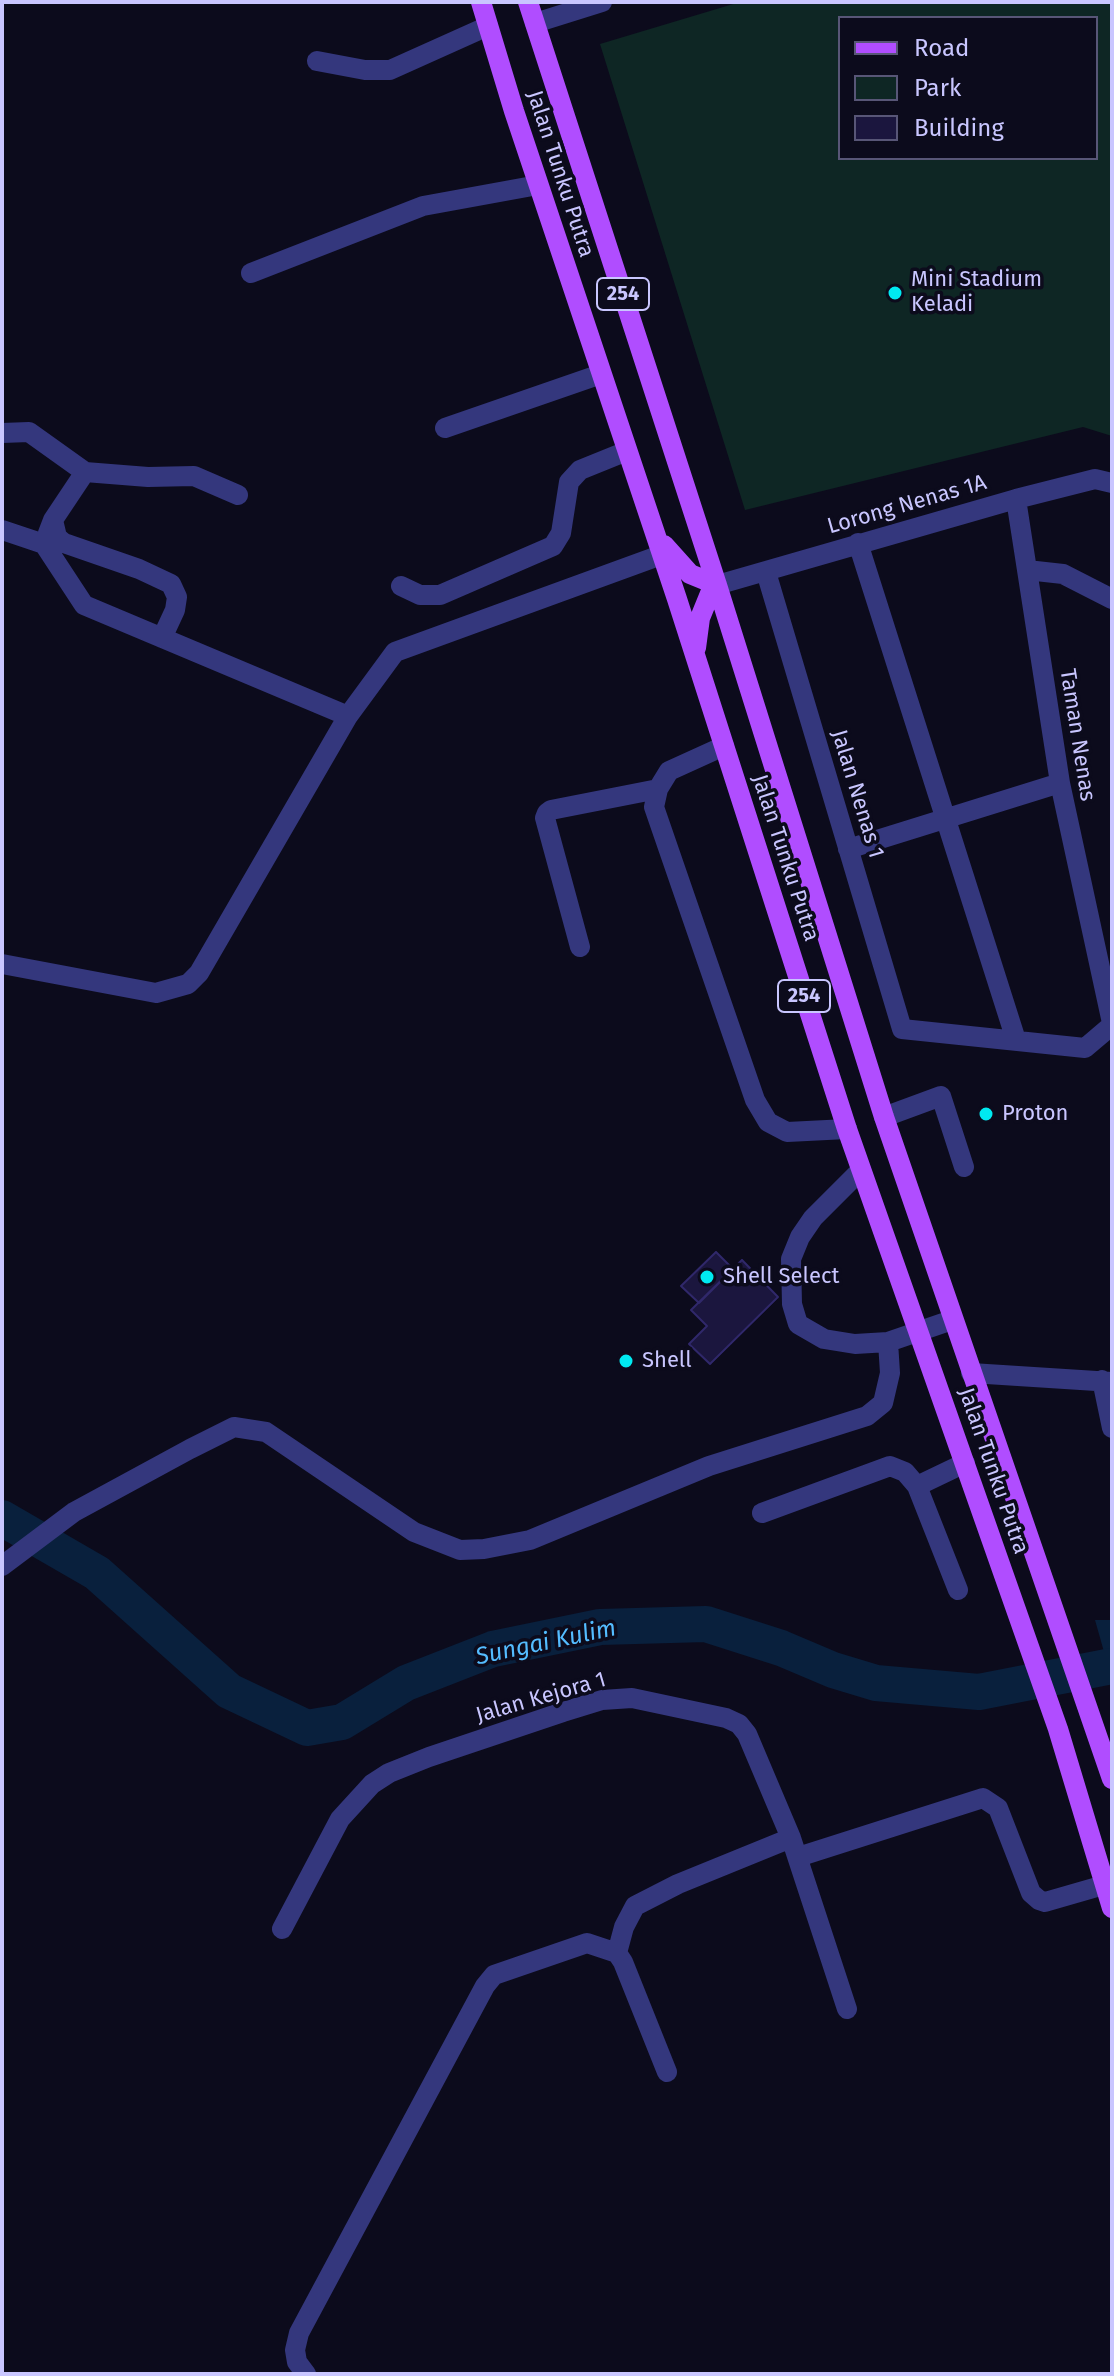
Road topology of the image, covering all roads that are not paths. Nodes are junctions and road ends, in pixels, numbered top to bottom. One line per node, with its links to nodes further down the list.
1 (481, 2): 5 (main road, Jalan Tunku Putra / 254)
2 (528, 2): 4 (main road, Jalan Tunku Putra / 254)
3 (602, 2): 4 (street)
4 (535, 23): 25 (main road, Jalan Tunku Putra / 254)
5 (488, 26): 6 (street); 7 (main road, Jalan Tunku Putra / 254)
6 (317, 61)
7 (538, 185): 8 (street); 9 (main road, Jalan Tunku Putra / 254)
8 (251, 273)
9 (601, 374): 10 (street); 12 (main road, Jalan Tunku Putra / 254)
10 (445, 428)
11 (2, 433): 13 (street)
12 (627, 451): 19 (main road, Jalan Tunku Putra / 254); 26 (street)
13 (85, 472): 15 (street); 17 (street)
14 (1112, 483): 16 (street, Lorong Nenas 1A)
15 (238, 495)
16 (1016, 499): 20 (street, Lorong Nenas 1A); 23 (street, Taman Nenas)
17 (53, 520): 21 (street); 28 (street)
18 (2, 530): 21 (street)
19 (653, 530): 22 (main road, Jalan Tunku Putra / 254); 25 (main road)
20 (858, 543): 24 (street, Lorong Nenas 1A); 34 (street)
21 (44, 544): 28 (street)
22 (661, 555): 29 (main road, Jalan Tunku Putra / 254); 30 (street)
23 (1027, 570): 27 (street); 32 (street, Taman Nenas)
24 (766, 572): 25 (street, Lorong Nenas 1A); 35 (street, Jalan Nenas 1)
25 (717, 585): 29 (main road); 41 (main road, Jalan Tunku Putra / 254)
26 (401, 586)
27 (1112, 599)
28 (162, 638): 30 (street)
29 (696, 660): 31 (main road, Jalan Tunku Putra / 254)
30 (348, 716): 37 (street)
31 (724, 746): 33 (street); 42 (main road, Jalan Tunku Putra / 254)
32 (1060, 783): 34 (street); 38 (street, Taman Nenas)
33 (658, 789): 36 (street); 42 (street)
34 (947, 819): 35 (street); 40 (street)
35 (848, 849): 39 (street, Jalan Nenas 1)
36 (580, 947)
37 (2, 964)
38 (1112, 1024): 40 (street, Taman Nenas)
39 (902, 1029): 40 (street, Taman Nenas)
40 (1016, 1040)
41 (884, 1117): 43 (street); 45 (main road, Jalan Tunku Putra / 254)
42 (847, 1129): 44 (main road, Jalan Tunku Putra / 254)
43 (964, 1167)
44 (861, 1170): 46 (main road, Jalan Tunku Putra / 254); 47 (street)
45 (952, 1320): 46 (street); 48 (main road, Jalan Tunku Putra / 254)
46 (919, 1330): 47 (street); 51 (main road, Jalan Tunku Putra / 254)
47 (888, 1342): 54 (street)
48 (971, 1373): 49 (street); 56 (main road, Jalan Tunku Putra / 254)
49 (1107, 1381): 50 (street)
50 (1112, 1428)
51 (965, 1463): 52 (street); 58 (main road, Jalan Tunku Putra / 254)
52 (917, 1486): 53 (street); 55 (street)
53 (762, 1513)
54 (2, 1566)
55 (958, 1590)
56 (1112, 1779)
57 (795, 1847): 58 (street); 60 (street, Jalan Kejora 1); 61 (street); 62 (street, Jalan Kejora 1)
58 (1104, 1885): 59 (main road, Jalan Tunku Putra / 254)
59 (1112, 1908)
60 (282, 1929)
61 (617, 1953): 63 (street); 64 (street)
62 (847, 2009)
63 (667, 2072)
64 (306, 2374)

